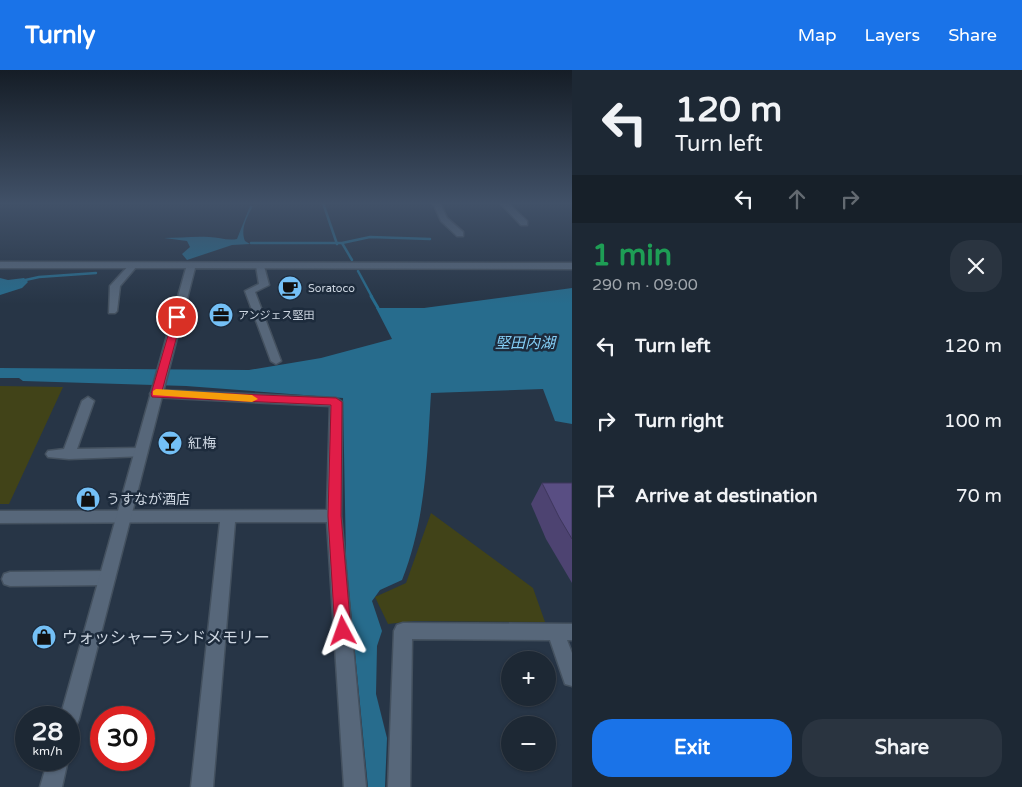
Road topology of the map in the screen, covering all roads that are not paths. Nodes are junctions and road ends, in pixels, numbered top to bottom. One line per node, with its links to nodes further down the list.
1 (0, 265): 2 (street)
2 (133, 266): 3 (street); 6 (street)
3 (191, 266): 4 (street); 8 (street)
4 (260, 266): 5 (street); 7 (street)
5 (572, 266)
6 (112, 311)
7 (276, 361)
8 (157, 390): 10 (street); 15 (street)
9 (88, 401): 12 (street)
10 (140, 453): 12 (street); 13 (street)
11 (53, 454): 12 (street)
12 (69, 454)
13 (123, 516): 14 (street); 16 (street); 17 (street)
14 (228, 516): 15 (street); 24 (street)
15 (334, 516): 25 (street)
16 (0, 517)
17 (107, 578): 18 (street); 21 (street)
18 (10, 580)
19 (563, 631): 20 (street); 26 (street)
20 (572, 677)
21 (73, 706)
22 (55, 771): 23 (street)
23 (51, 787)
24 (202, 787)
25 (355, 787)
26 (399, 787)

